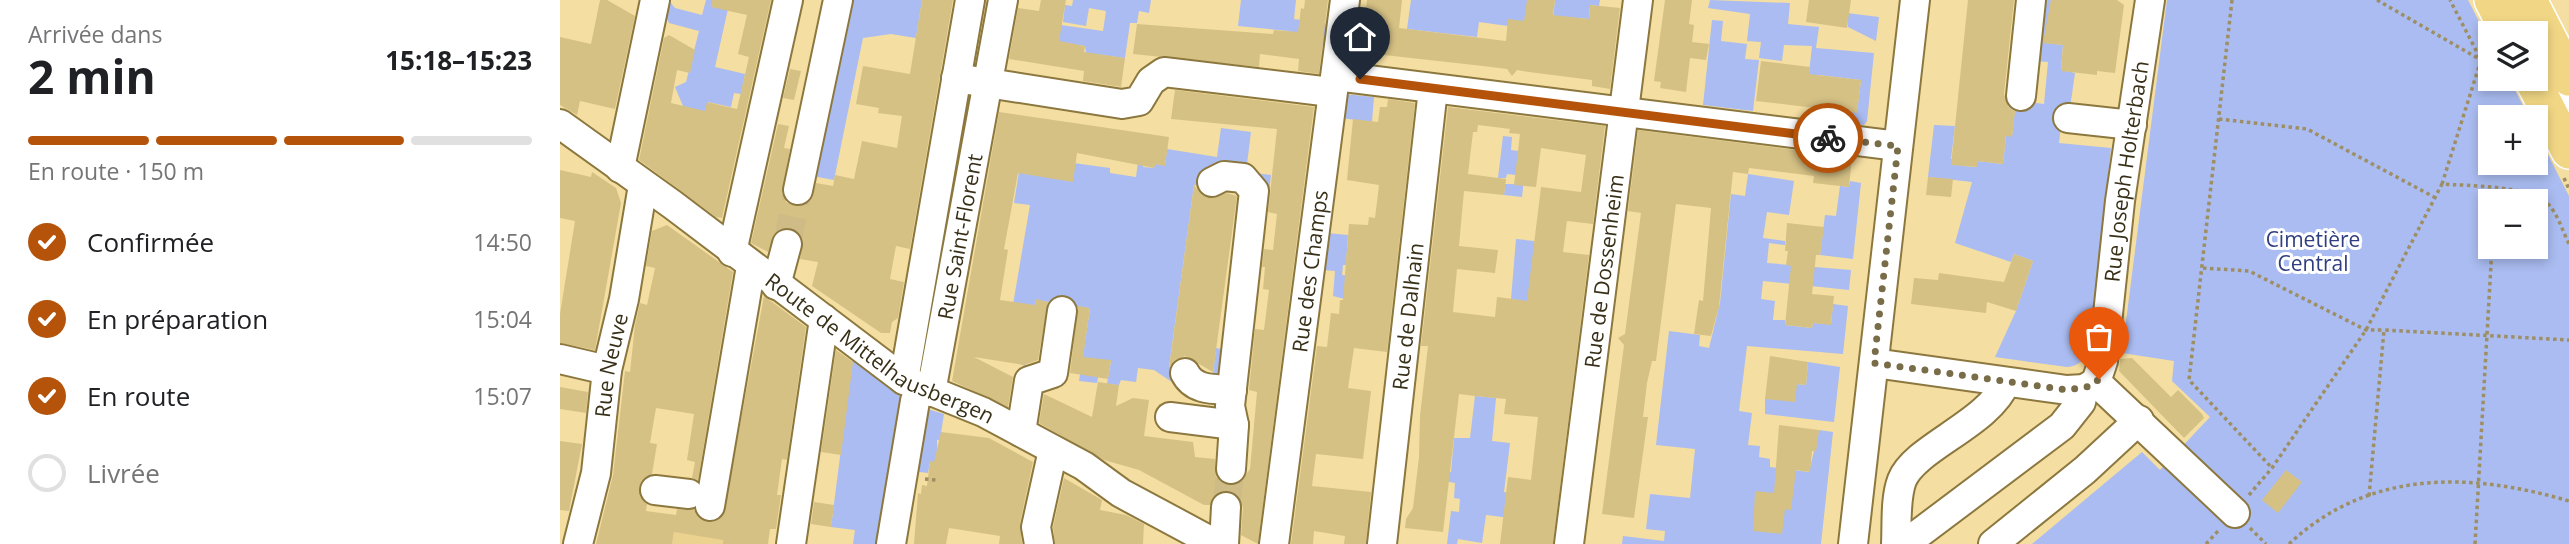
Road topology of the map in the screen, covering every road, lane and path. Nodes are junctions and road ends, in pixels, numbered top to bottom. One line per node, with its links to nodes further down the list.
1 (655, 0): 38 (street)
2 (788, 0): 47 (street)
3 (838, 0): 43 (street)
4 (970, 0): 23 (street, Rue Saint-Florent)
5 (1003, 0): 25 (street, Rue Saint-Florent)
6 (1345, 0): 26 (street, Rue des Champs)
7 (1638, 0): 30 (street, Rue de Dossenheim)
8 (1915, 0): 36 (street)
9 (2031, 0): 29 (street)
10 (2150, 0): 35 (street, Rue Joseph Holterbach)
11 (2232, 0): 33 (path)
12 (2377, 0): 20 (path)
13 (2451, 0): 19 (path)
14 (2493, 0): 17 (main road)
15 (2509, 0): 18 (street)
16 (2529, 0): 24 (main road)
17 (2503, 21)
18 (2520, 21)
19 (2478, 54)
20 (2478, 58)
21 (2478, 70): 40 (path)
22 (2548, 76): 31 (street)
23 (956, 78): 25 (street); 63 (street, Rue Saint-Florent)
24 (2569, 78)
25 (989, 83): 26 (street); 63 (street, Rue Saint-Florent)
26 (1334, 84): 27 (street); 84 (street, Rue des Champs)
27 (1433, 89): 30 (street); 85 (street, Rue de Dalhain)
28 (2538, 91): 37 (main road)
29 (2021, 96)
30 (1624, 112): 36 (street); 86 (street, Rue de Dossenheim)
31 (2569, 117)
32 (2068, 118): 35 (street)
33 (2219, 119): 44 (path); 49 (path)
34 (560, 124): 38 (street, Route de Mittelhausbergen)
35 (2132, 125): 62 (street, Rue Joseph Holterbach)
36 (1898, 146): 58 (street)
37 (2569, 151)
38 (620, 168): 41 (street, Route de Mittelhausbergen)
39 (1212, 182): 64 (street)
40 (2442, 184): 42 (path); 44 (path)
41 (643, 185): 47 (street, Route de Mittelhausbergen); 59 (street, Rue Neuve)
42 (2495, 188): 46 (path)
43 (798, 190)
44 (2435, 198): 53 (path)
45 (787, 244): 50 (street)
46 (2569, 244)
47 (741, 259): 50 (street, Route de Mittelhausbergen); 72 (street)
48 (2491, 259): 55 (path)
49 (2203, 268): 53 (path); 70 (path)
50 (776, 285): 52 (street, Route de Mittelhausbergen)
51 (1062, 311): 67 (street)
52 (824, 319): 63 (street, Route de Mittelhausbergen); 80 (street)
53 (2366, 330): 54 (path); 70 (path)
54 (2384, 330): 55 (path); 73 (path)
55 (2487, 335): 56 (path); 71 (path)
56 (2569, 340)
57 (560, 359): 59 (street)
58 (1874, 363): 61 (street); 87 (street)
59 (607, 370): 79 (street, Rue Neuve)
60 (1185, 373): 64 (street)
61 (2006, 382): 62 (street); 88 (street)
62 (2090, 386): 66 (street); 89 (street, Rue Joseph Holterbach)
63 (917, 391): 67 (street, Route de Mittelhausbergen); 81 (street)
64 (1232, 407): 65 (street); 69 (street)
65 (1170, 408)
66 (2139, 420): 76 (street); 90 (street)
67 (1021, 432): 68 (street, Route de Mittelhausbergen)
68 (1053, 450): 77 (street, Route de Mittelhausbergen); 78 (street)
69 (1231, 468)
70 (2272, 468): 76 (path)
71 (2480, 481): 73 (path); 74 (path); 93 (path)
72 (655, 490)
73 (2369, 496): 92 (path)
74 (2569, 501)
75 (1226, 507): 83 (street)
76 (2235, 513): 91 (path)
77 (1172, 533): 82 (street, Route de Mittelhausbergen)
78 (1035, 538)
79 (578, 544)
80 (792, 544)
81 (891, 544)
82 (1216, 544)
83 (1224, 544)
84 (1275, 544)
85 (1382, 544)
86 (1570, 544)
87 (1853, 544)
88 (1896, 544)
89 (1905, 544)
90 (1993, 544)
91 (2206, 544)
92 (2289, 544)
93 (2475, 544)

